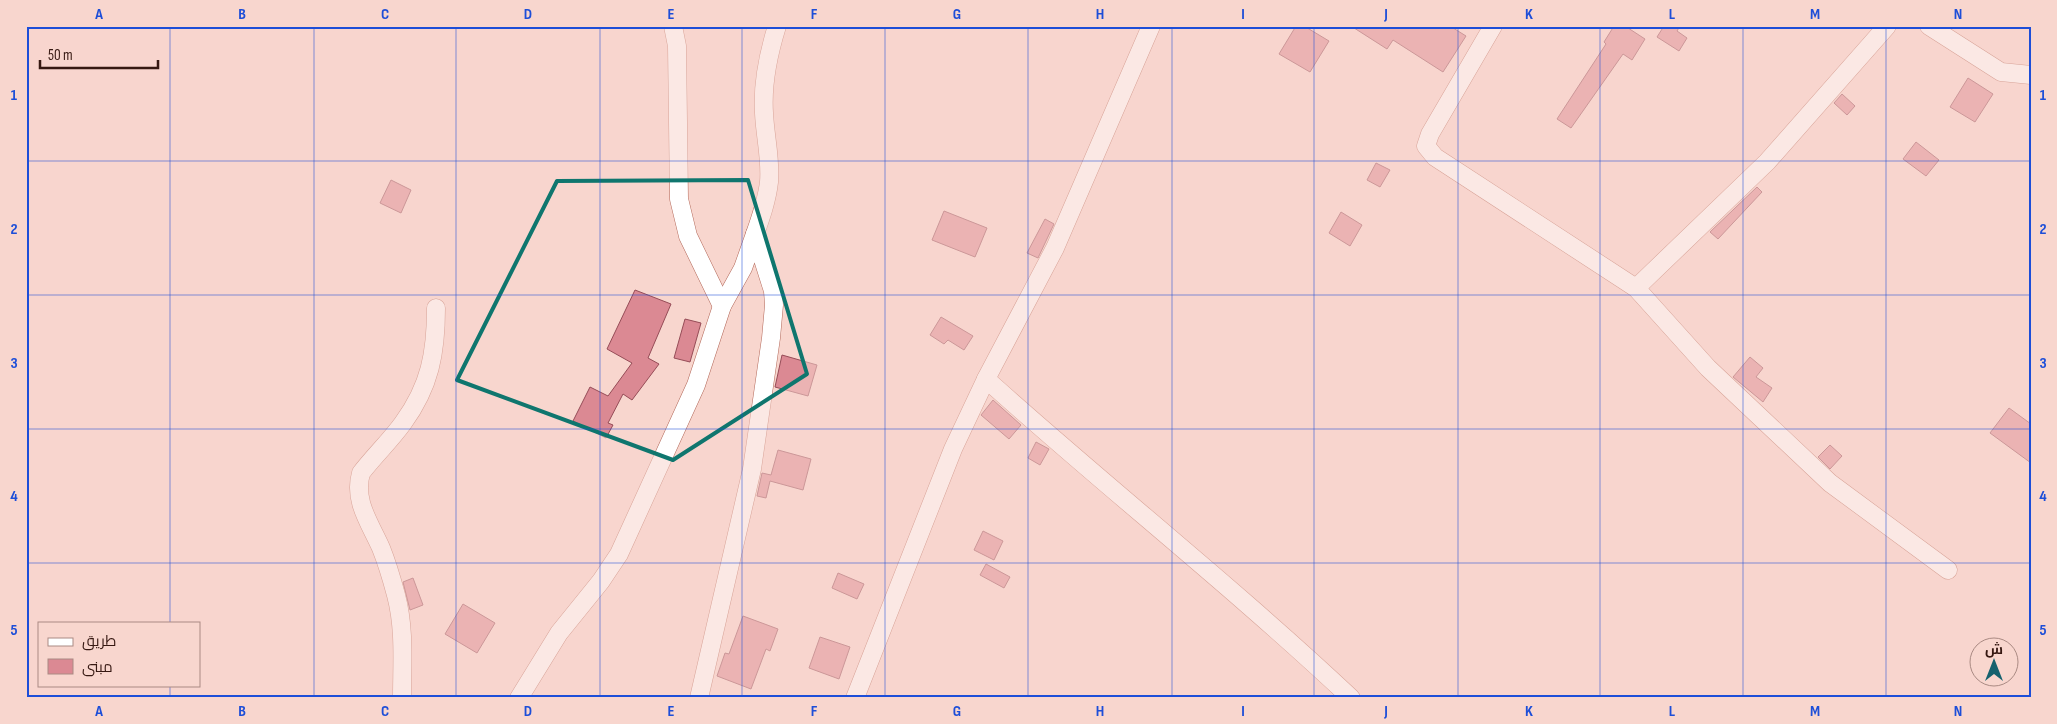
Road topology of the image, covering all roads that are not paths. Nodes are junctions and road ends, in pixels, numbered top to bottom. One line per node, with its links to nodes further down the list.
1 (673, 26): 10 (street)
2 (777, 26): 8 (street)
3 (1151, 26): 12 (street)
4 (1493, 26): 9 (street)
5 (1887, 26): 9 (street)
6 (1929, 26): 7 (street)
7 (2031, 75)
8 (755, 234): 10 (street); 16 (street)
9 (1636, 288): 13 (street)
10 (722, 306): 15 (street)
11 (436, 308): 14 (street)
12 (986, 379): 17 (street); 18 (street)
13 (1948, 570)
14 (402, 698)
15 (519, 698)
16 (699, 698)
17 (854, 698)
18 (1351, 698)

